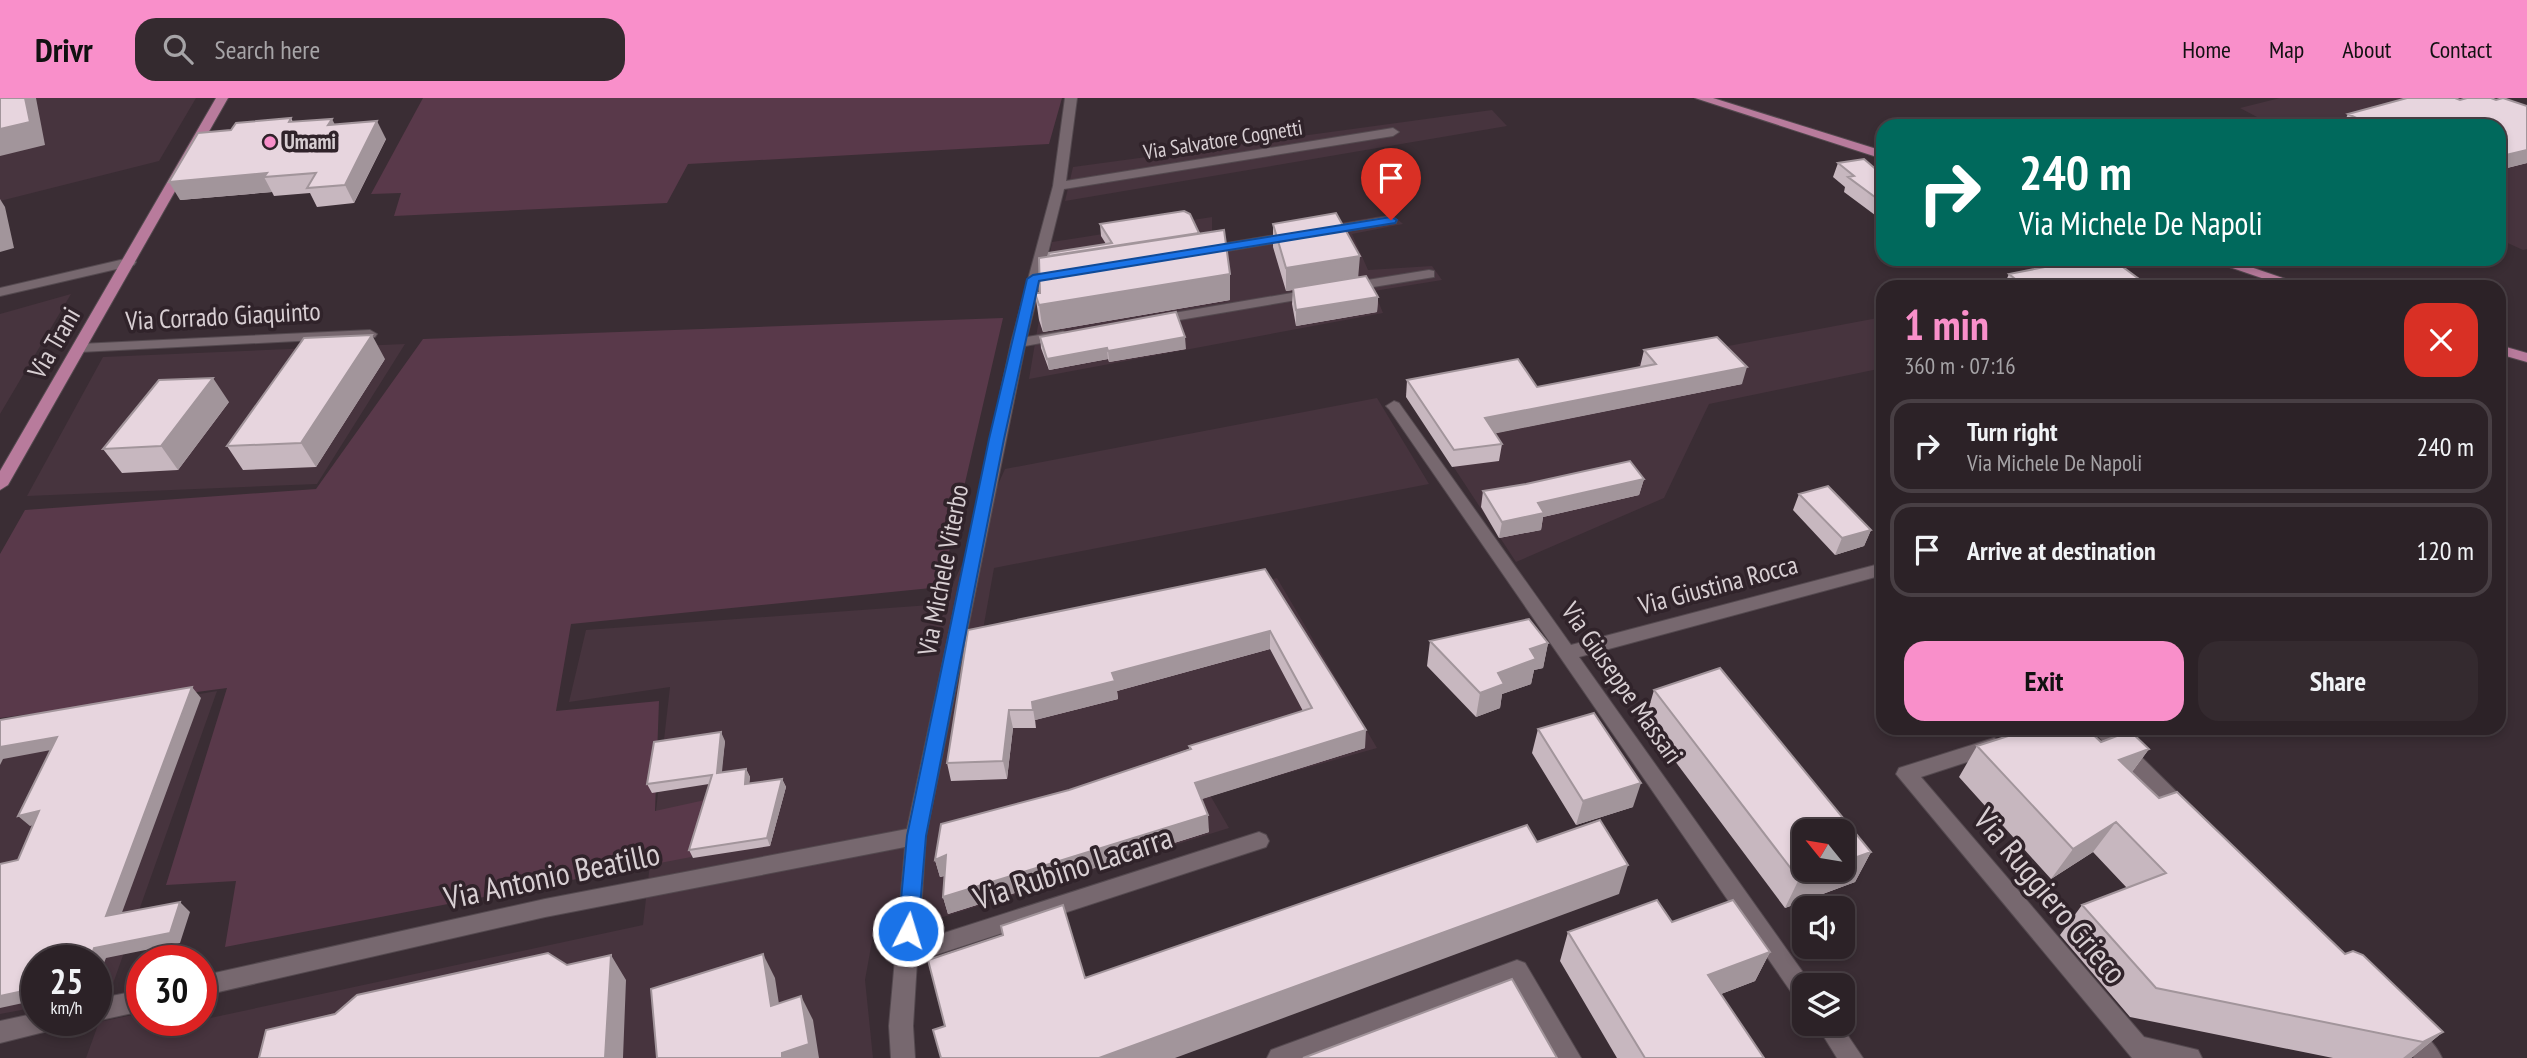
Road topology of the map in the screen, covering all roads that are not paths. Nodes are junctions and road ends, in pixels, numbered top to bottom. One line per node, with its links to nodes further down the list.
1 (222, 98): 9 (main road, Via Trani)
2 (1071, 98): 6 (street, Via Michele Viterbo)
3 (1701, 98): 5 (main road)
4 (1393, 132): 6 (street, Via Salvatore Cognetti)
5 (1876, 153)
6 (1059, 186): 19 (street, Via Michele Viterbo)
7 (1391, 220): 8 (street)
8 (1185, 254)
9 (130, 262): 11 (street); 20 (main road, Via Trani)
10 (2235, 266): 13 (main road)
11 (104, 268): 14 (street); 15 (street)
12 (1429, 274): 16 (street)
13 (2280, 280)
14 (0, 292)
15 (0, 304)
16 (1142, 322)
17 (369, 334): 20 (street, Via Corrado Giaquinto)
18 (1073, 334): 19 (street)
19 (1018, 343): 30 (street, Via Michele Viterbo)
20 (80, 348): 24 (main road, Via Trani)
21 (2506, 351): 22 (main road)
22 (2527, 358)
23 (1394, 405): 26 (street, Via Giuseppe Massari)
24 (0, 485)
25 (1876, 571): 26 (street, Via Giustina Rocca)
26 (1567, 653): 33 (street, Via Giuseppe Massari)
27 (2107, 735): 29 (street)
28 (2011, 741): 39 (street, Via Ruggiero Grieco)
29 (2197, 825)
30 (916, 836): 32 (street, Via Michele Viterbo); 34 (street, Via Antonio Beatillo)
31 (1259, 841): 32 (street, Via Rubino Lacarra)
32 (906, 955): 40 (street, Via Michele Viterbo)
33 (1792, 975)
34 (217, 982)
35 (2392, 1019): 45 (street)
36 (21, 1027): 37 (street)
37 (0, 1032)
38 (1835, 1036): 43 (street)
39 (2143, 1053): 44 (street)
40 (903, 1058)
41 (1279, 1058): 42 (street)
42 (1569, 1058)
43 (1851, 1058)
44 (2190, 1058)
45 (2430, 1058)

